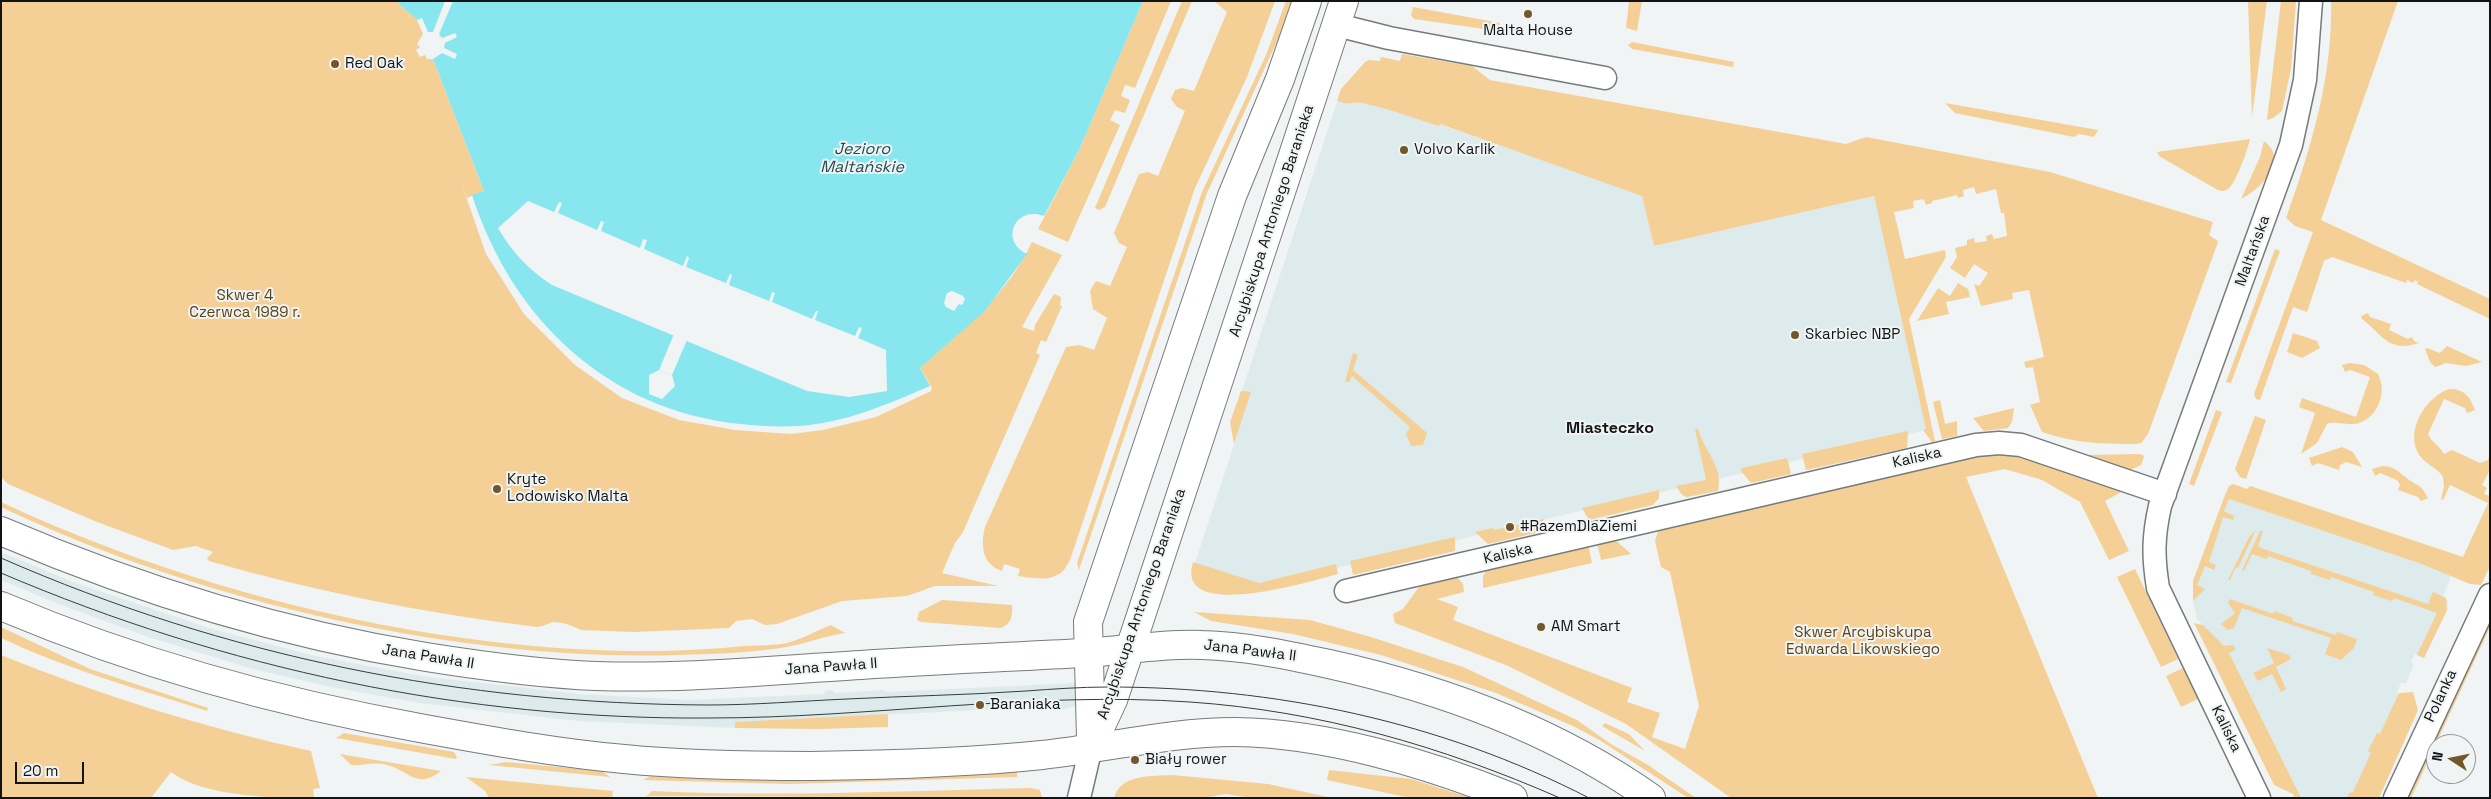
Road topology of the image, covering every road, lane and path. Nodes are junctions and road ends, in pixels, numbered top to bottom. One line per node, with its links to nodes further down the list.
1 (1307, 1): 11 (main road, Arcybiskupa Antoniego Baraniaka)
2 (2311, 1): 5 (street, Maltańska)
3 (1340, 13): 4 (street); 10 (main road, Arcybiskupa Antoniego Baraniaka)
4 (1605, 78)
5 (2165, 494): 7 (street, Kaliska); 16 (street, Kaliska)
6 (1, 531): 11 (main road, Jana Pawła II)
7 (1346, 591)
8 (2490, 595): 17 (street, Polanka)
9 (1, 606): 12 (main road)
10 (1130, 648): 11 (main road, Jana Pawła II); 12 (main road, Arcybiskupa Antoniego Baraniaka); 15 (main road, Jana Pawła II)
11 (1088, 653): 12 (main road, Arcybiskupa Antoniego Baraniaka)
12 (1090, 747): 13 (street); 14 (main road)
13 (1079, 798)
14 (1513, 798)
15 (1651, 798)
16 (2259, 798)
17 (2395, 798)

